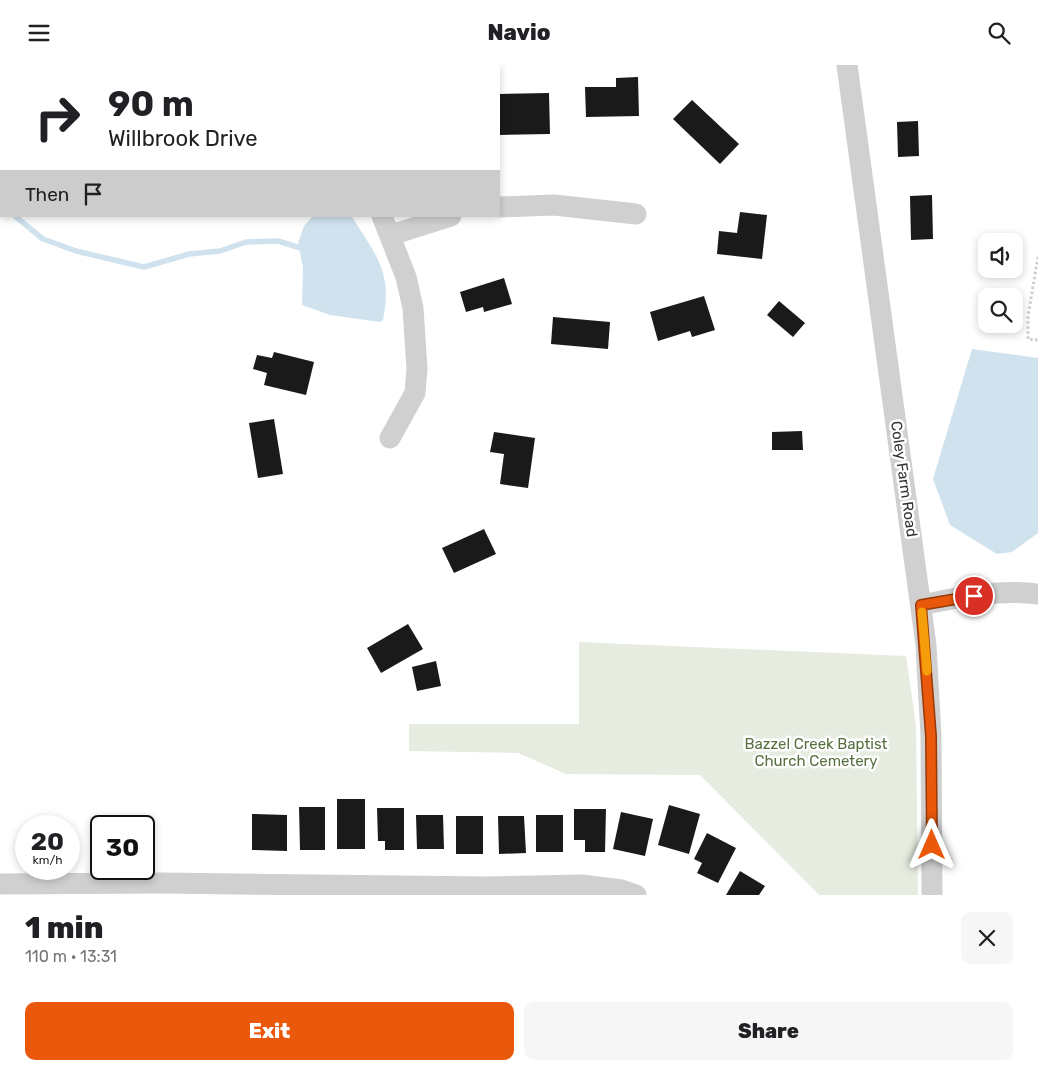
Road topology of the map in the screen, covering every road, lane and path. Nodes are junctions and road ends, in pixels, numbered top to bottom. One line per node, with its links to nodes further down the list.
1 (847, 65): 10 (street, Coley Farm Road)
2 (500, 207): 3 (street)
3 (636, 214)
4 (445, 217): 5 (street)
5 (386, 226): 8 (street)
6 (1038, 257): 7 (path)
7 (1038, 340)
8 (390, 437)
9 (1038, 594): 10 (street)
10 (921, 605): 16 (street, Coley Farm Road)
11 (0, 884): 12 (street)
12 (26, 890): 13 (street)
13 (273, 890): 14 (street)
14 (521, 891): 15 (street)
15 (636, 895)
16 (932, 895)

